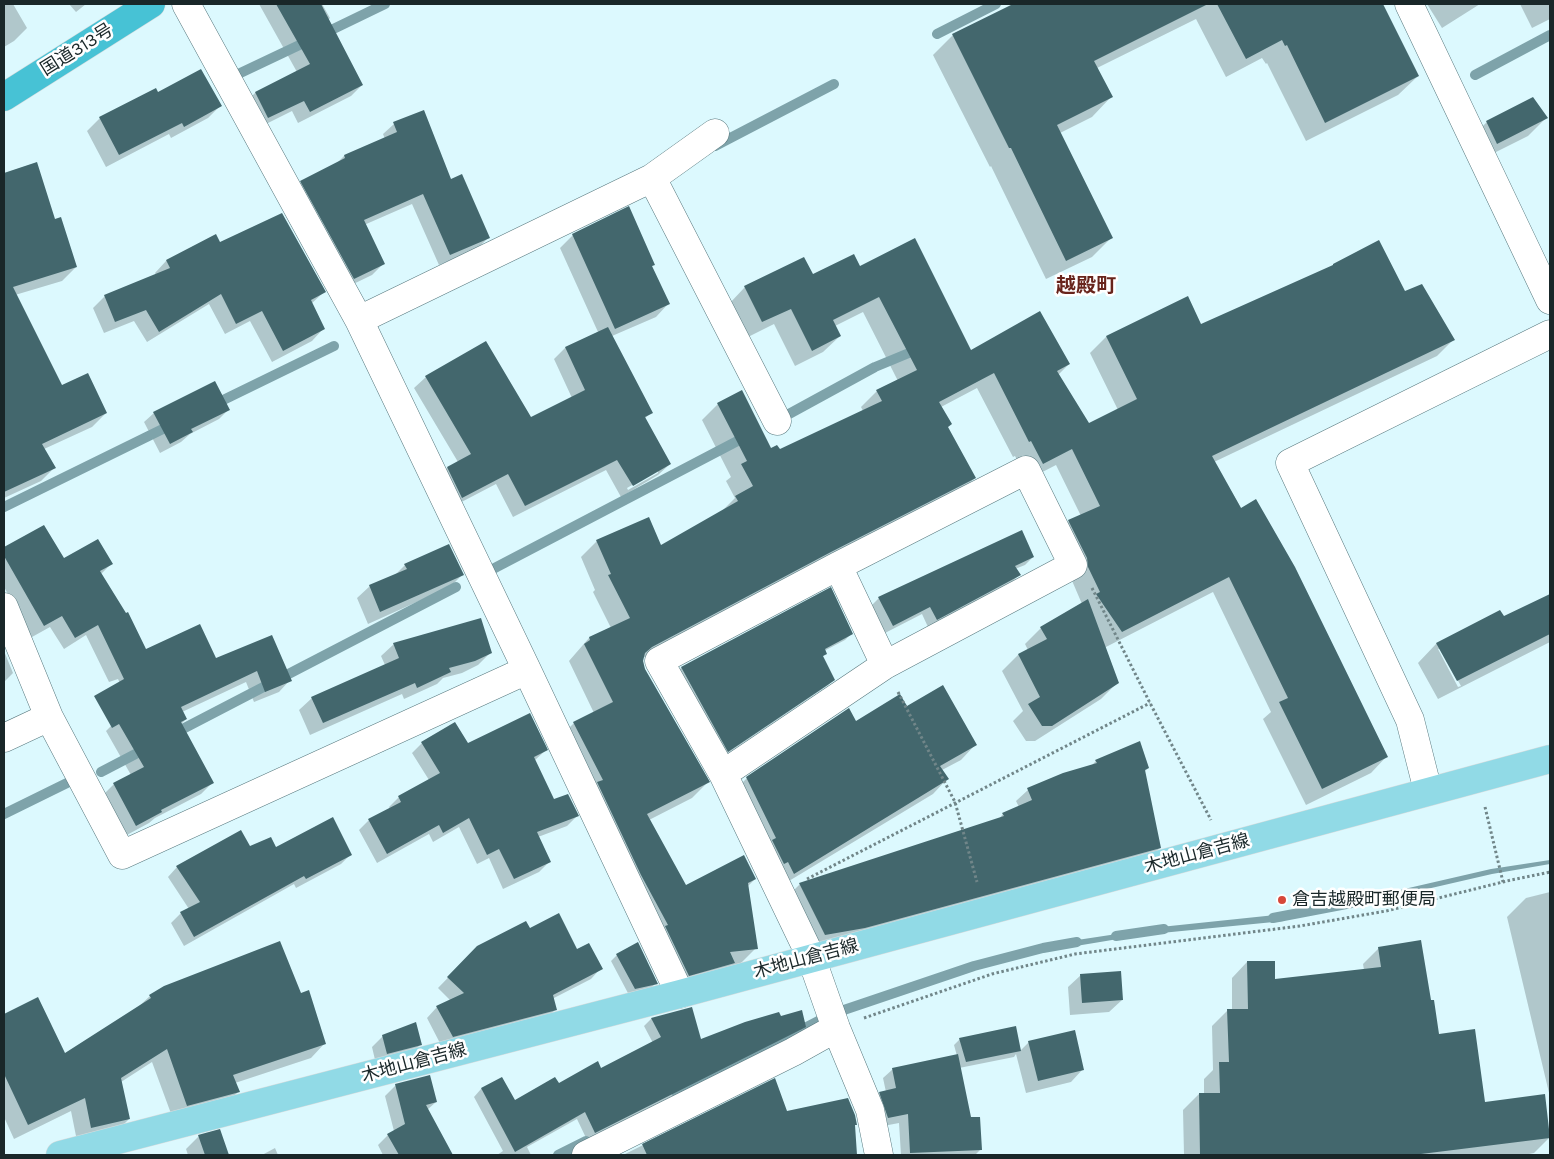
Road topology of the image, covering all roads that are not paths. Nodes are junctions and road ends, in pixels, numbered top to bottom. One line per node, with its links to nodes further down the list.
1 (151, 4): 4 (highway, 国道313号)
2 (186, 4): 8 (street)
3 (1409, 4): 7 (street)
4 (4, 97)
5 (715, 133): 6 (street)
6 (652, 178): 8 (street); 10 (street)
7 (1550, 300)
8 (359, 320): 13 (street)
9 (1550, 334): 19 (street)
10 (777, 421)
11 (838, 566): 14 (street); 14 (street); 18 (street)
12 (6, 617): 15 (street)
13 (527, 670): 15 (street); 21 (street)
14 (890, 676): 18 (street)
15 (49, 718): 16 (street)
16 (4, 738)
17 (1550, 759): 19 (main road, 木地山倉吉線)
18 (723, 774): 20 (street)
19 (1428, 792): 20 (main road, 木地山倉吉線)
20 (811, 958): 21 (main road, 木地山倉吉線); 22 (street)
21 (680, 994): 23 (main road, 木地山倉吉線)
22 (846, 1024): 24 (street); 25 (street)
23 (60, 1155)
24 (586, 1155)
25 (879, 1155)

